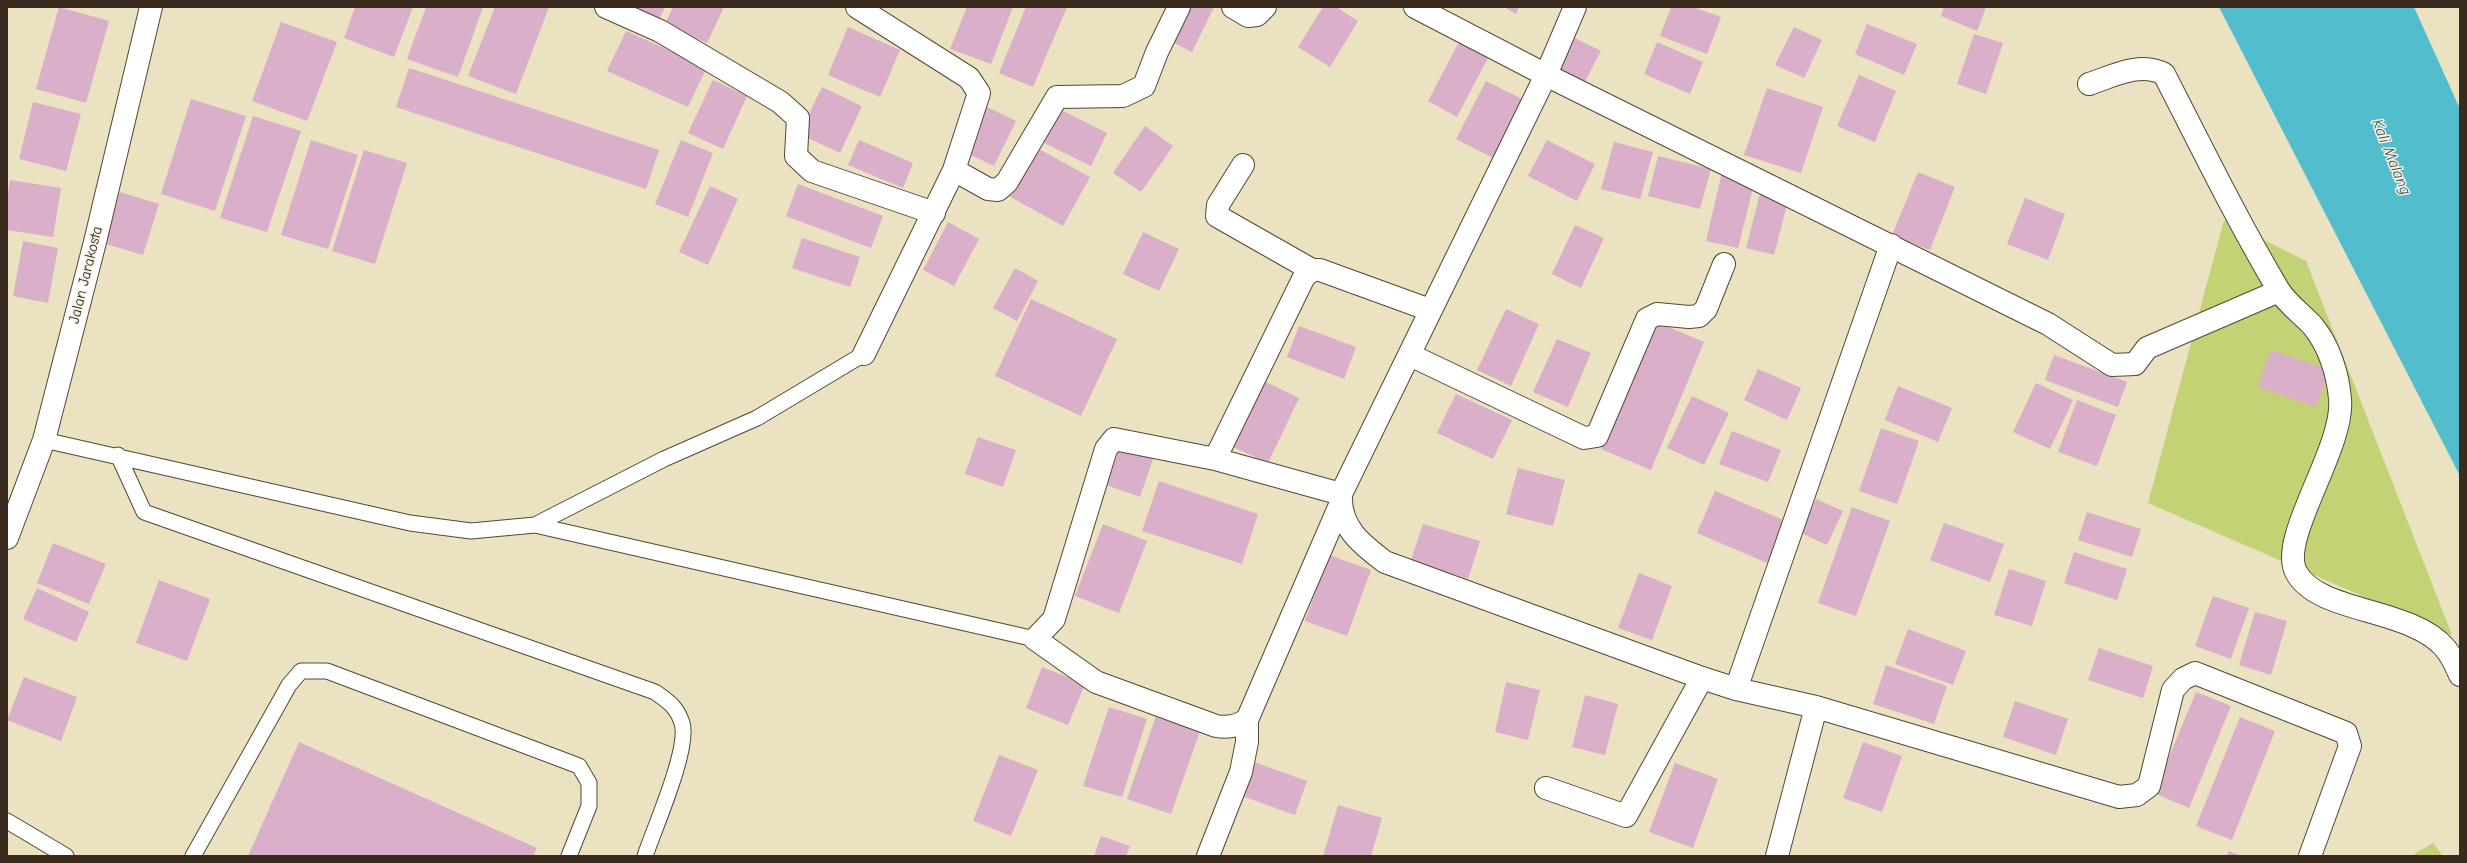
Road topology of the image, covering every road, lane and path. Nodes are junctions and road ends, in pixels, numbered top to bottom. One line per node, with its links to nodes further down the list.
1 (151, 7): 21 (street, Jalan Jarakosta)
2 (606, 7): 13 (street)
3 (857, 7): 12 (street)
4 (1179, 7): 12 (street)
5 (1232, 7): 6 (street)
6 (1264, 7)
7 (1415, 7): 9 (street)
8 (1575, 7): 9 (street)
9 (1546, 76): 14 (street); 18 (street)
10 (2089, 84): 17 (street)
11 (1242, 165): 16 (street)
12 (954, 170): 13 (street)
13 (934, 213): 19 (street)
14 (1891, 245): 17 (street); 30 (street)
15 (1724, 264): 20 (street)
16 (1312, 270): 18 (street); 23 (street)
17 (2279, 291): 28 (street)
18 (1430, 310): 20 (street)
19 (864, 354): 25 (lane)
20 (1410, 355): 24 (street)
21 (44, 440): 22 (lane); 26 (street, Jalan Jarakosta)
22 (118, 455): 25 (lane); 38 (lane)
23 (1215, 459): 24 (street); 27 (street)
24 (1341, 500): 29 (street); 32 (street)
25 (535, 525): 27 (lane)
26 (7, 538)
27 (1035, 639): 32 (street)
28 (2460, 675)
29 (1702, 678): 30 (street); 33 (street)
30 (1736, 689): 31 (street)
31 (1816, 707): 40 (street); 41 (street)
32 (1247, 720): 39 (street)
33 (1546, 788)
34 (7, 821): 35 (lane)
35 (66, 856)
36 (193, 856): 37 (lane)
37 (569, 856)
38 (645, 856)
39 (1208, 856)
40 (1777, 856)
41 (2310, 856)

